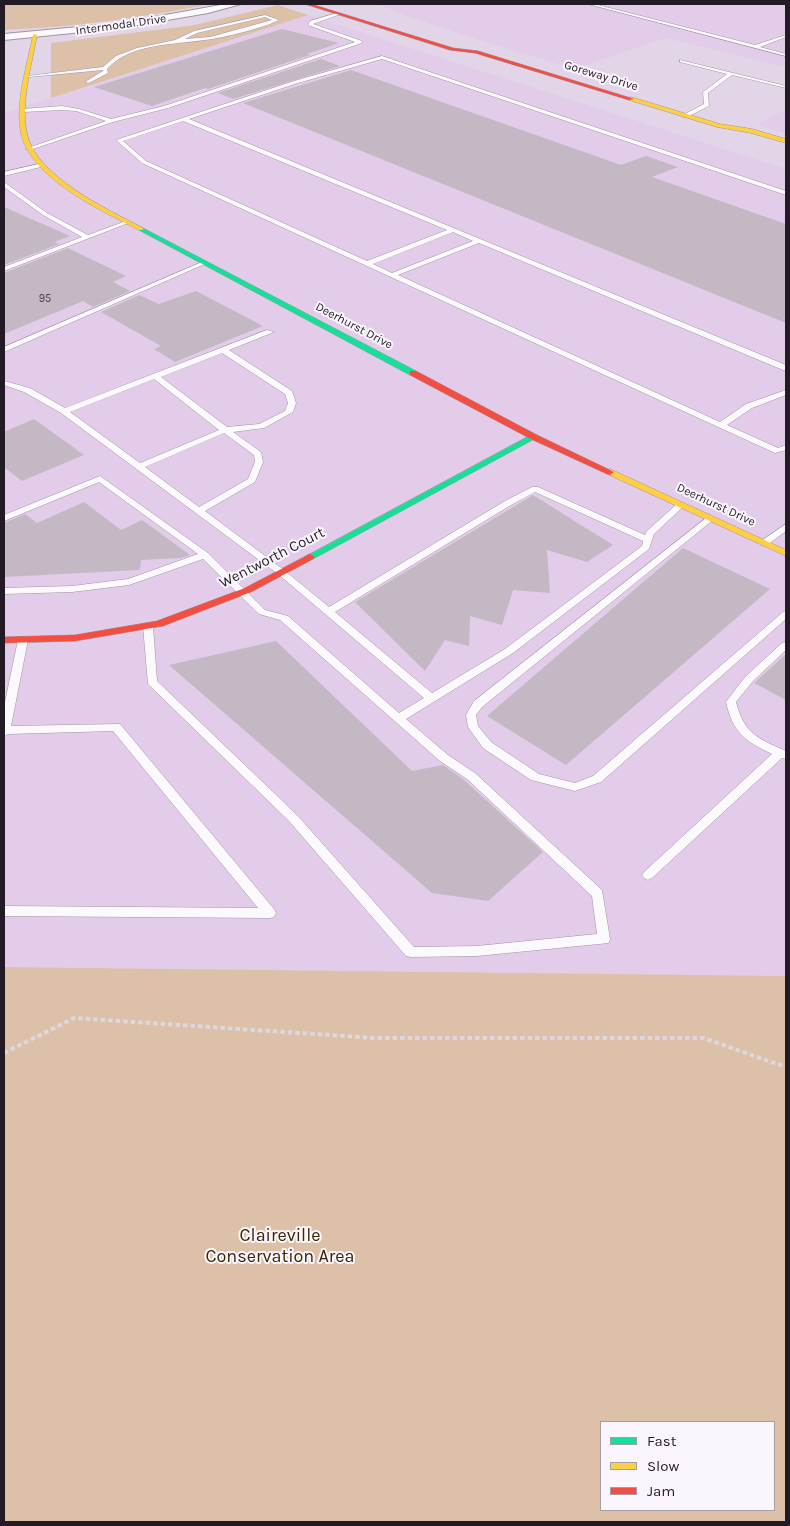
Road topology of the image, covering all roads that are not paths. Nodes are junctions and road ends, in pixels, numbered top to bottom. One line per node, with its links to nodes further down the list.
1 (237, 4): 5 (street, Intermodal Drive)
2 (307, 4): 4 (street, Goreway Drive)
3 (590, 4): 9 (lane)
4 (340, 9): 18 (street, Goreway Drive); 20 (lane)
5 (35, 35): 7 (street, Intermodal Drive); 14 (street)
6 (786, 36): 9 (lane)
7 (4, 37)
8 (178, 41): 8 (lane); 12 (lane)
9 (755, 47): 10 (lane)
10 (786, 55)
11 (682, 61): 13 (lane)
12 (105, 68): 14 (lane); 15 (lane)
13 (731, 73): 16 (lane); 18 (lane)
14 (29, 76): 17 (street)
15 (87, 82)
16 (786, 87)
17 (24, 110): 20 (lane); 24 (street)
18 (685, 116): 21 (street, Goreway Drive)
19 (184, 119): 28 (lane); 30 (lane); 34 (lane)
20 (110, 121): 24 (lane)
21 (719, 126): 22 (street, Goreway Drive); 23 (street, Goreway Drive)
22 (786, 141)
23 (761, 146)
24 (28, 149): 25 (street, Deerhurst Drive)
25 (43, 164): 26 (lane); 29 (street, Deerhurst Drive)
26 (4, 174)
27 (4, 184): 31 (lane)
28 (786, 193)
29 (128, 222): 31 (lane); 33 (street, Deerhurst Drive)
30 (453, 230): 32 (lane); 34 (lane)
31 (87, 237): 35 (lane)
32 (478, 241): 36 (lane); 40 (lane)
33 (204, 262): 38 (lane); 47 (street, Deerhurst Drive)
34 (366, 264): 36 (lane)
35 (4, 269)
36 (392, 275): 45 (lane)
37 (270, 332): 39 (lane)
38 (4, 350)
39 (223, 350): 41 (lane); 46 (lane)
40 (786, 368)
41 (155, 376): 44 (lane); 46 (lane)
42 (4, 383): 44 (lane)
43 (786, 392): 45 (lane)
44 (64, 411): 49 (lane)
45 (721, 425): 48 (lane)
46 (225, 430): 49 (lane); 51 (lane)
47 (534, 437): 50 (street, Deerhurst Drive); 59 (street, Wentworth Court)
48 (786, 447)
49 (139, 467): 51 (lane)
50 (681, 504): 53 (street, Deerhurst Drive); 55 (lane)
51 (199, 511): 59 (lane)
52 (4, 518): 58 (lane)
53 (710, 518): 56 (street, Deerhurst Drive); 63 (lane)
54 (786, 527): 56 (lane)
55 (648, 540): 62 (lane); 68 (lane)
56 (764, 543): 57 (street, Deerhurst Drive)
57 (786, 553)
58 (204, 555): 60 (lane); 61 (lane)
59 (281, 572): 61 (street, Wentworth Court); 62 (lane)
60 (4, 591)
61 (242, 592): 64 (street, Wentworth Court); 69 (lane)
62 (329, 612): 68 (lane)
63 (786, 614)
64 (148, 626): 66 (street, Wentworth Court); 69 (lane)
65 (4, 640): 66 (street, Wentworth Court)
66 (23, 640): 70 (lane)
67 (786, 645): 71 (lane)
68 (431, 698): 69 (lane)
69 (398, 719)
70 (4, 731): 73 (lane)
71 (783, 754): 72 (lane)
72 (648, 875)
73 (4, 911)

